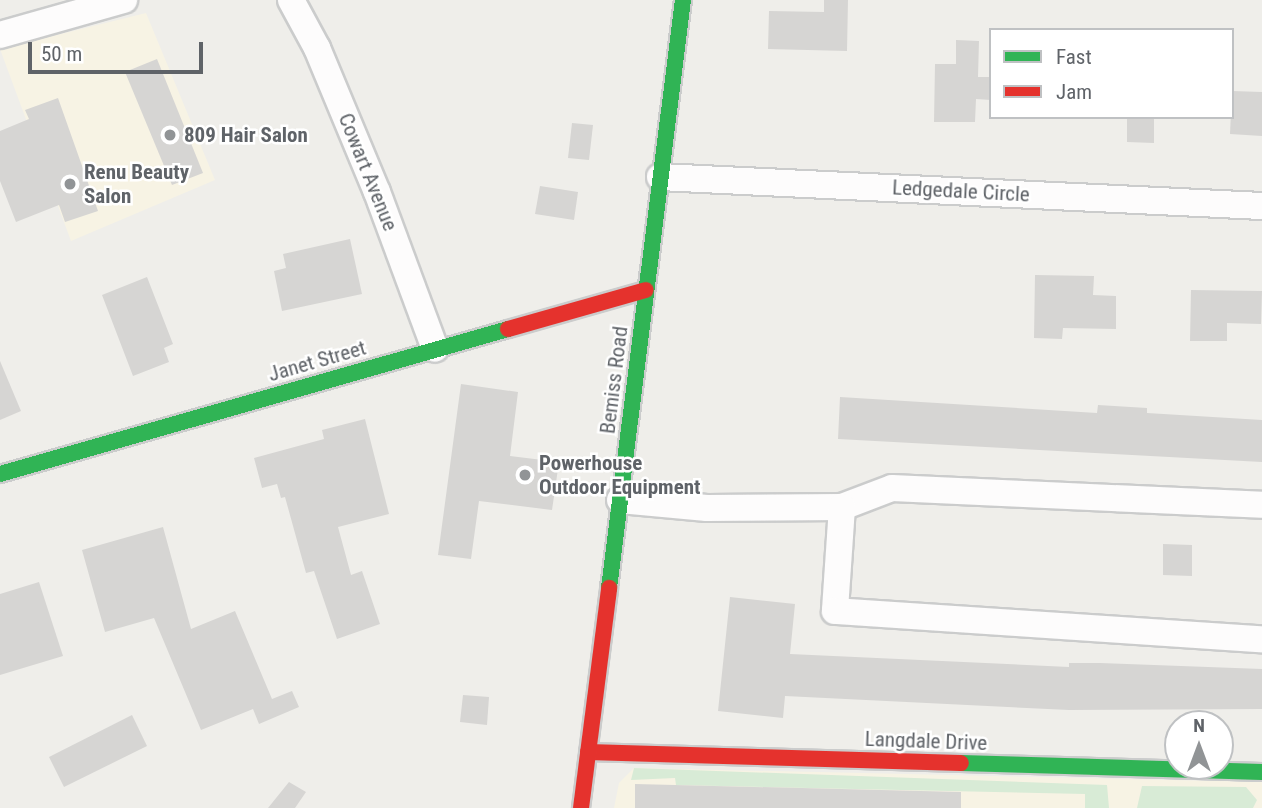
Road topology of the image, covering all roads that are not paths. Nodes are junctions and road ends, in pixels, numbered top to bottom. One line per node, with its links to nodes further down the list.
1 (124, 0): 4 (street)
2 (291, 0): 8 (street, Cowart Avenue)
3 (683, 0): 5 (street, Bemiss Road)
4 (0, 35)
5 (660, 177): 6 (street, Ledgedale Circle); 7 (street, Bemiss Road)
6 (1262, 206)
7 (646, 290): 8 (street, Janet Street); 10 (street, Bemiss Road)
8 (435, 349): 9 (street, Janet Street)
9 (0, 474)
10 (620, 500): 12 (street); 14 (street, Bemiss Road)
11 (1262, 505): 12 (street)
12 (842, 507): 13 (street)
13 (1262, 639)
14 (588, 752): 15 (street, Langdale Drive); 16 (street, Bemiss Road)
15 (1262, 772)
16 (581, 808)

